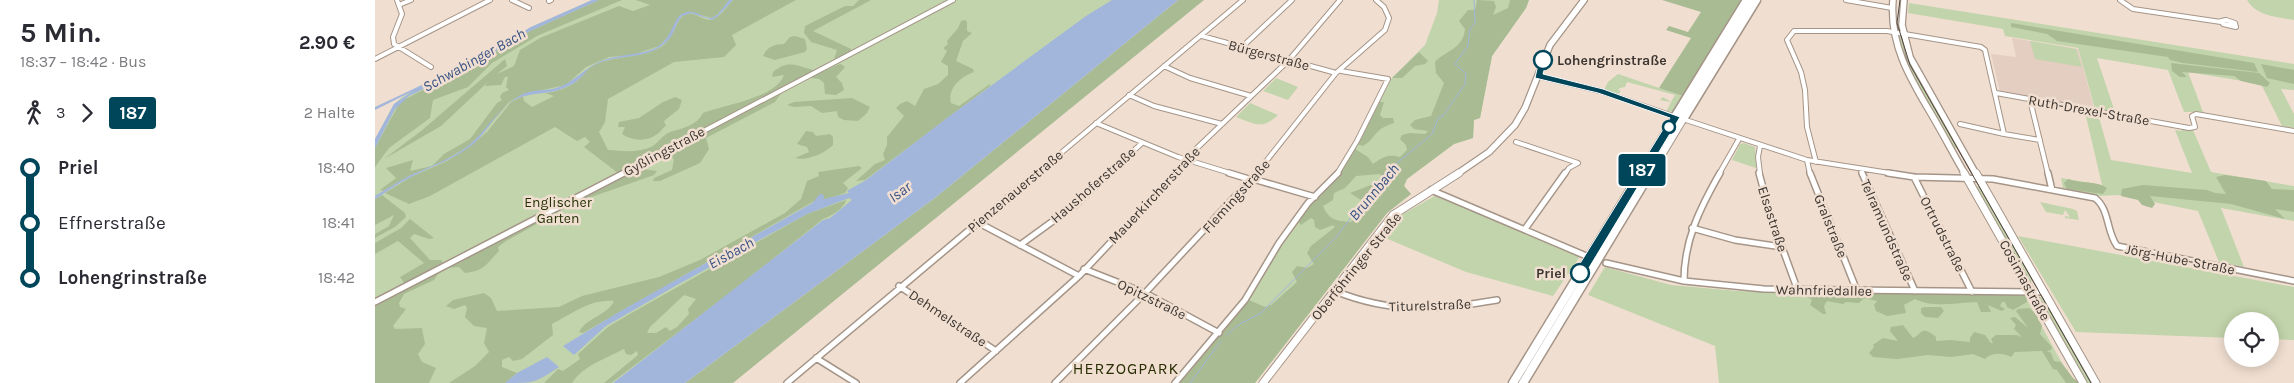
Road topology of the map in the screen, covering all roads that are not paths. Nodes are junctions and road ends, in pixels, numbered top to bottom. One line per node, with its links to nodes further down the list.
1 (411, 0): 16 (street)
2 (490, 0): 23 (street)
3 (512, 0): 17 (street)
4 (953, 0): 78 (street, Gyßlingstraße)
5 (1243, 0): 22 (street, Pienzenauerstraße)
6 (1292, 0): 24 (street)
7 (1340, 0): 26 (street, Mauerkircherstraße)
8 (1376, 0): 29 (street, Flemingstraße)
9 (1584, 0): 30 (main road, Oberföhringer Straße)
10 (1747, 0): 35 (highway)
11 (1755, 0): 35 (highway)
12 (1846, 0): 18 (street)
13 (1893, 0): 18 (main road, Cosimastraße)
14 (1904, 0): 21 (main road, Cosimastraße)
15 (2120, 0): 19 (street)
16 (397, 1): 23 (street)
17 (529, 8)
18 (1892, 8): 20 (main road, Cosimastraße)
19 (2221, 22)
20 (1893, 32): 21 (street); 48 (street); 51 (main road, Cosimastraße)
21 (1903, 33): 31 (street); 52 (main road, Cosimastraße)
22 (1202, 36): 24 (street, Bürgerstraße); 27 (street, Pienzenauerstraße)
23 (398, 47): 25 (street); 28 (street)
24 (1241, 48): 26 (street, Bürgerstraße)
25 (375, 59)
26 (1289, 60): 29 (street, Bürgerstraße); 33 (street, Mauerkircherstraße)
27 (1164, 66): 32 (street, Pienzenauerstraße); 33 (street)
28 (431, 67)
29 (1339, 72): 53 (street, Flemingstraße); 56 (street, Bürgerstraße)
30 (1538, 76): 35 (street); 54 (main road, Oberföhringer Straße)
31 (1996, 93): 34 (street, Ruth-Drexel-Straße); 40 (street)
32 (1129, 95): 36 (street, Pienzenauerstraße); 37 (street)
33 (1251, 96): 37 (street, Mauerkircherstraße)
34 (2030, 100): 39 (street, Ruth-Drexel-Straße); 42 (street)
35 (1679, 118): 41 (street); 62 (main road); 63 (main road)
36 (1096, 123): 44 (street); 57 (street, Pienzenauerstraße)
37 (1222, 124): 46 (street, Mauerkircherstraße)
38 (1960, 124): 40 (street)
39 (2294, 131)
40 (2004, 134): 42 (street)
41 (1739, 139): 45 (street); 58 (street)
42 (2040, 140): 55 (street)
43 (1516, 142): 59 (street)
44 (1142, 143): 46 (street); 60 (street, Haushoferstraße)
45 (1760, 146): 47 (street); 61 (street, Elsastraße)
46 (1187, 160): 53 (street); 64 (street, Mauerkircherstraße)
47 (1807, 160): 48 (street); 71 (street, Gralstraße)
48 (1816, 162): 49 (street)
49 (1861, 169): 50 (street); 72 (street, Telramundstraße)
50 (1915, 177): 51 (street); 73 (street, Ortrudstraße)
51 (1966, 178): 52 (street); 74 (main road, Cosimastraße)
52 (1980, 179): 55 (street, Jörg-Hube-Straße); 75 (main road, Cosimastraße)
53 (1253, 180): 56 (street); 76 (street, Flemingstraße)
54 (1431, 190): 59 (street, Wahnfriedallee); 70 (main road, Oberföhringer Straße)
55 (2052, 190): 67 (street, Jörg-Hube-Straße)
56 (1315, 197): 79 (street)
57 (979, 223): 60 (street); 68 (street, Pienzenauerstraße)
58 (1693, 228): 61 (street); 66 (street)
59 (1525, 229): 62 (street, Wahnfriedallee)
60 (1020, 245): 65 (street)
61 (1782, 247): 69 (street, Elsastraße)
62 (1590, 257): 63 (street, Wahnfriedallee); 88 (main road)
63 (1603, 262): 66 (street, Wahnfriedallee); 89 (main road)
64 (1085, 269): 65 (street, Mauerkircherstraße); 76 (street, Opitzstraße)
65 (1079, 276): 80 (street, Mauerkircherstraße)
66 (1684, 281): 69 (street, Wahnfriedallee)
67 (2294, 281)
68 (899, 286): 80 (street, Dehmelstraße); 81 (street, Pienzenauerstraße)
69 (1798, 290): 71 (street, Wahnfriedallee)
70 (1335, 291): 77 (street, Titurelstraße); 87 (main road, Oberföhringer Straße)
71 (1857, 291): 72 (street, Wahnfriedallee)
72 (1915, 291): 73 (street, Wahnfriedallee)
73 (1972, 292): 74 (street, Wahnfriedallee)
74 (2032, 292): 75 (street, Wahnfriedallee); 90 (main road, Cosimastraße)
75 (2044, 292): 91 (main road, Cosimastraße)
76 (1145, 293): 79 (street, Opitzstraße); 85 (street, Flemingstraße)
77 (1497, 300)
78 (375, 302)
79 (1219, 333): 86 (street)
80 (996, 351): 84 (street, Mauerkircherstraße)
81 (816, 358): 82 (street, Pienzenauerstraße); 83 (street)
82 (787, 383)
83 (856, 383)
84 (960, 383)
85 (1055, 383)
86 (1175, 383)
87 (1263, 383)
88 (1513, 383)
89 (1523, 383)
90 (2083, 383)
91 (2096, 383)

